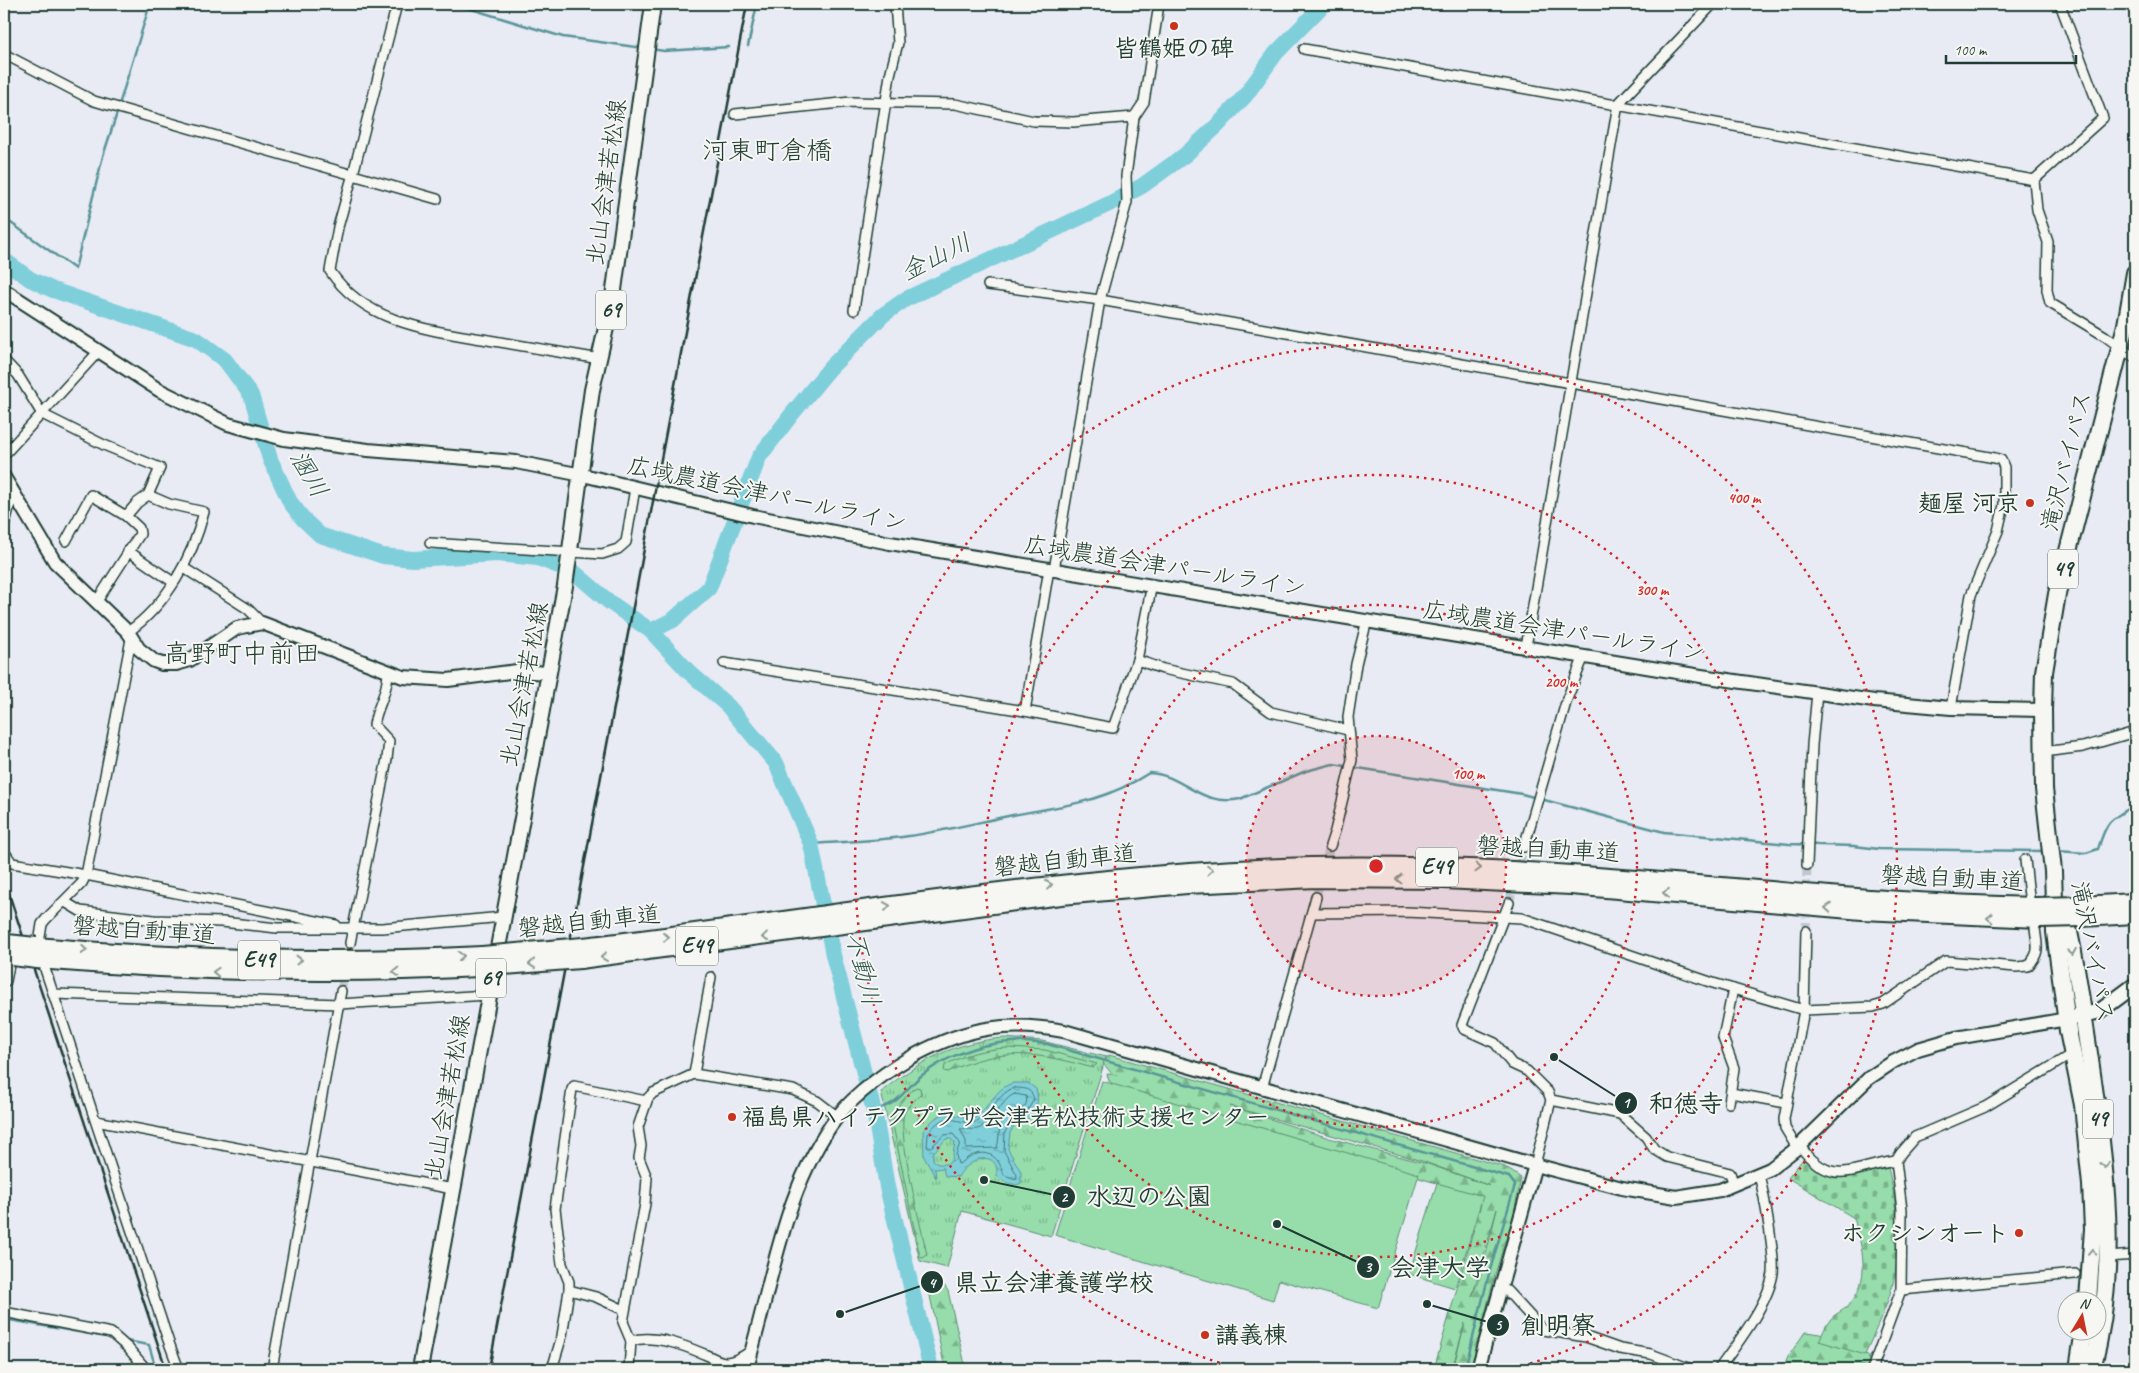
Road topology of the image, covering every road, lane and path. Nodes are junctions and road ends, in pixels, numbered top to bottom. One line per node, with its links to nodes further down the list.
1 (397, 4): 13 (street)
2 (653, 4): 24 (main road, 北山会津若松線 / 69)
3 (895, 4): 9 (street)
4 (1160, 4): 12 (street)
5 (1713, 4): 10 (street)
6 (2060, 4): 14 (street)
7 (1304, 49): 10 (street)
8 (4, 54): 13 (street)
9 (887, 103): 11 (street); 12 (street); 20 (street)
10 (1618, 104): 14 (street); 26 (street)
11 (735, 114)
12 (1134, 117): 19 (street)
13 (354, 174): 15 (street); 24 (street)
14 (2034, 180): 21 (street)
15 (437, 199)
16 (2135, 274): 21 (highway, 滝沢バイパス / 49)
17 (988, 285): 19 (street)
18 (4, 290): 22 (street)
19 (1100, 300): 26 (street); 41 (street)
20 (854, 310)
21 (2119, 346): 23 (street); 57 (highway, 滝沢バイパス / 49)
22 (98, 352): 27 (street); 29 (street, 広域農道会津パールライン)
23 (2135, 358)
24 (600, 359): 29 (main road, 北山会津若松線 / 69)
25 (4, 360): 27 (street)
26 (1571, 382): 48 (street); 55 (street)
27 (42, 414): 28 (street); 33 (street)
28 (4, 456)
29 (579, 474): 31 (street, 広域農道会津パールライン); 39 (main road, 北山会津若松線 / 69)
30 (4, 477): 32 (street)
31 (634, 488): 39 (street); 41 (street, 広域農道会津パールライン)
32 (13, 493): 35 (street); 44 (street)
33 (148, 494): 34 (street); 40 (street)
34 (126, 516): 36 (street); 38 (street)
35 (4, 527)
36 (66, 541)
37 (430, 543): 39 (street)
38 (128, 551): 42 (street); 44 (street)
39 (570, 556): 53 (main road, 北山会津若松線 / 69)
40 (184, 568): 42 (street); 46 (street)
41 (1052, 570): 43 (street, 広域農道会津パールライン); 56 (street)
42 (173, 582): 47 (street)
43 (1152, 584): 45 (street, 広域農道会津パールライン); 50 (street)
44 (97, 601): 47 (street)
45 (1367, 620): 48 (street, 広域農道会津パールライン); 58 (street)
46 (262, 624): 47 (street); 52 (street)
47 (129, 636): 66 (street)
48 (1526, 647): 49 (street, 広域農道会津パールライン)
49 (1584, 656): 54 (street, 広域農道会津パールライン); 62 (street)
50 (1137, 660): 56 (street); 58 (street)
51 (724, 663): 56 (street)
52 (388, 673): 53 (street); 77 (street)
53 (549, 673): 75 (main road, 北山会津若松線 / 69)
54 (1818, 693): 55 (street, 広域農道会津パールライン); 65 (street)
55 (1951, 708): 57 (street, 広域農道会津パールライン)
56 (1025, 710)
57 (2043, 710): 60 (highway, 滝沢バイパス / 49)
58 (1348, 730): 61 (street)
59 (2135, 732): 60 (street)
60 (2044, 752): 91 (highway, 滝沢バイパス / 49)
61 (1330, 846)
62 (1524, 847)
63 (4, 851): 66 (street)
64 (2025, 860): 72 (street)
65 (1807, 865)
66 (86, 875): 68 (street); 77 (street)
67 (1316, 897): 73 (street)
68 (65, 902): 77 (street); 81 (street)
69 (2135, 902): 71 (highway, 磐越自動車道 / E49)
70 (1509, 903): 76 (street)
71 (2081, 911): 72 (highway, 磐越自動車道 / E49, bridge); 74 (highway, 磐越自動車道 / E49)
72 (2035, 912): 81 (highway, 磐越自動車道 / E49, bridge); 90 (street)
73 (1312, 913): 76 (street); 94 (street)
74 (2135, 915)
75 (503, 917): 77 (street); 88 (main road, 北山会津若松線 / 69)
76 (1505, 917): 85 (street); 96 (street)
77 (354, 928): 79 (street)
78 (1806, 931): 90 (street)
79 (350, 943)
80 (7, 952): 81 (highway, 磐越自動車道 / E49, bridge); 83 (street)
81 (40, 953): 87 (street)
82 (711, 977): 93 (street)
83 (4, 982)
84 (2135, 985): 91 (main road)
85 (1733, 989): 90 (street); 95 (street)
86 (341, 991): 89 (street)
87 (54, 994): 89 (street); 101 (street)
88 (488, 996): 89 (street); 108 (main road, 北山会津若松線 / 69)
89 (339, 1004): 104 (street)
90 (1804, 1010): 98 (street)
91 (2075, 1017): 102 (street); 110 (highway, 滝沢バイパス / 49, one-way to 110); 115 (highway, 滝沢バイパス / 49, one-way to 91)
92 (2067, 1057): 103 (street)
93 (694, 1074): 97 (street); 100 (street)
94 (1262, 1088): 100 (street); 105 (street)
95 (1731, 1093): 98 (street); 99 (street)
96 (1551, 1100): 105 (street); 107 (street)
97 (646, 1101): 113 (street); 116 (street)
98 (1786, 1102): 102 (street)
99 (1729, 1103)
100 (838, 1117): 120 (street)
101 (96, 1121): 104 (street); 122 (street)
102 (1798, 1146): 103 (street); 106 (street)
103 (1896, 1161): 114 (street)
104 (310, 1162): 108 (street); 123 (street)
105 (1534, 1165): 107 (street); 112 (street)
106 (1759, 1175): 107 (street); 130 (street)
107 (1734, 1185)
108 (453, 1189): 124 (main road, 北山会津若松線 / 69)
109 (2135, 1255): 110 (street)
110 (2108, 1257): 133 (highway, 滝沢バイパス / 49)
111 (2076, 1274): 114 (street)
112 (1500, 1288): 128 (street); 129 (street)
113 (569, 1290): 116 (street); 125 (street)
114 (1901, 1290): 131 (street)
115 (2089, 1290)
116 (624, 1310): 119 (street)
117 (4, 1312): 121 (street)
118 (2082, 1340): 132 (highway)
119 (631, 1341): 120 (street); 126 (street)
120 (751, 1351): 127 (street)
121 (146, 1369)
122 (181, 1369)
123 (272, 1369)
124 (420, 1369)
125 (552, 1369)
126 (629, 1369)
127 (747, 1369)
128 (1478, 1369)
129 (1691, 1369)
130 (1719, 1369)
131 (1872, 1369)
132 (2078, 1369)
133 (2092, 1369)

